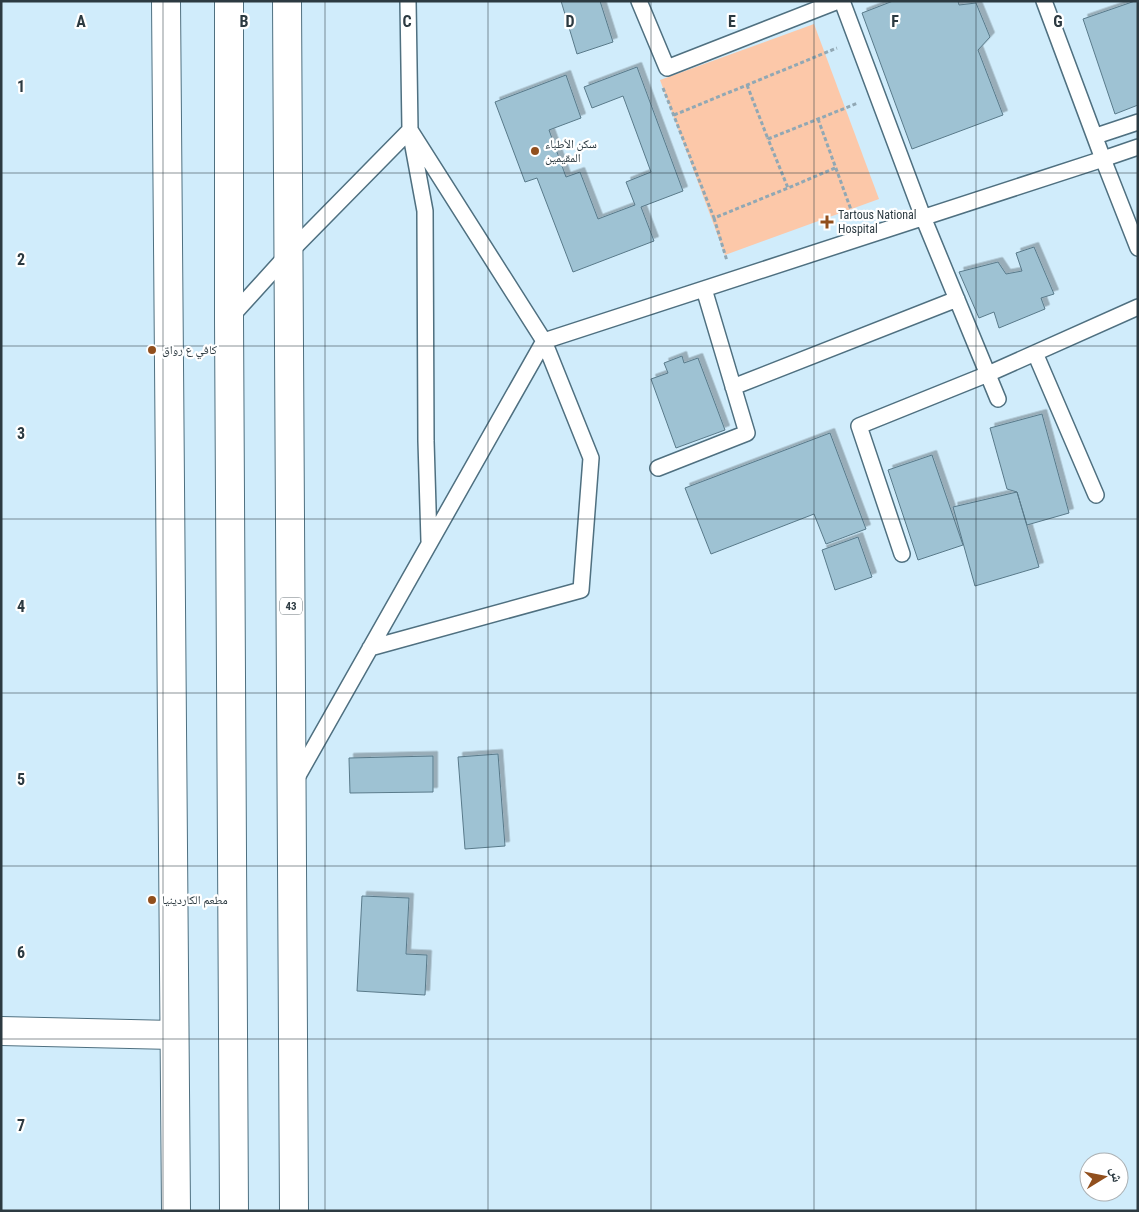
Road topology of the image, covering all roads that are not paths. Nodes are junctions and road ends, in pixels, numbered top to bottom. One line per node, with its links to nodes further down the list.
1 (166, 1): 32 (main road)
2 (229, 1): 19 (main road)
3 (287, 1): 15 (main road, 43)
4 (408, 1): 9 (lane)
5 (639, 1): 6 (lane)
6 (840, 1): 13 (lane)
7 (1045, 1): 10 (lane)
8 (1138, 122): 10 (lane)
9 (410, 130): 15 (lane); 20 (lane); 27 (lane)
10 (1096, 136): 12 (lane)
11 (1138, 147): 12 (lane)
12 (1103, 159): 13 (lane); 14 (lane)
13 (923, 217): 16 (lane); 17 (lane)
14 (1138, 248)
15 (289, 253): 19 (lane); 30 (main road, 43)
16 (704, 289): 20 (lane); 23 (lane)
17 (957, 299): 22 (lane); 23 (lane)
18 (1138, 306): 21 (lane)
19 (229, 319): 34 (main road)
20 (544, 341): 27 (lane); 29 (lane)
21 (1035, 353): 22 (lane); 26 (lane)
22 (988, 374): 24 (lane); 28 (lane)
23 (733, 387): 25 (lane)
24 (998, 399)
25 (658, 468)
26 (1096, 494)
27 (429, 543): 29 (lane)
28 (902, 554)
29 (370, 648): 30 (lane)
30 (292, 786): 35 (main road, 43)
31 (1, 1031): 32 (main road)
32 (173, 1035): 33 (main road)
33 (176, 1211)
34 (234, 1211)
35 (294, 1211)

